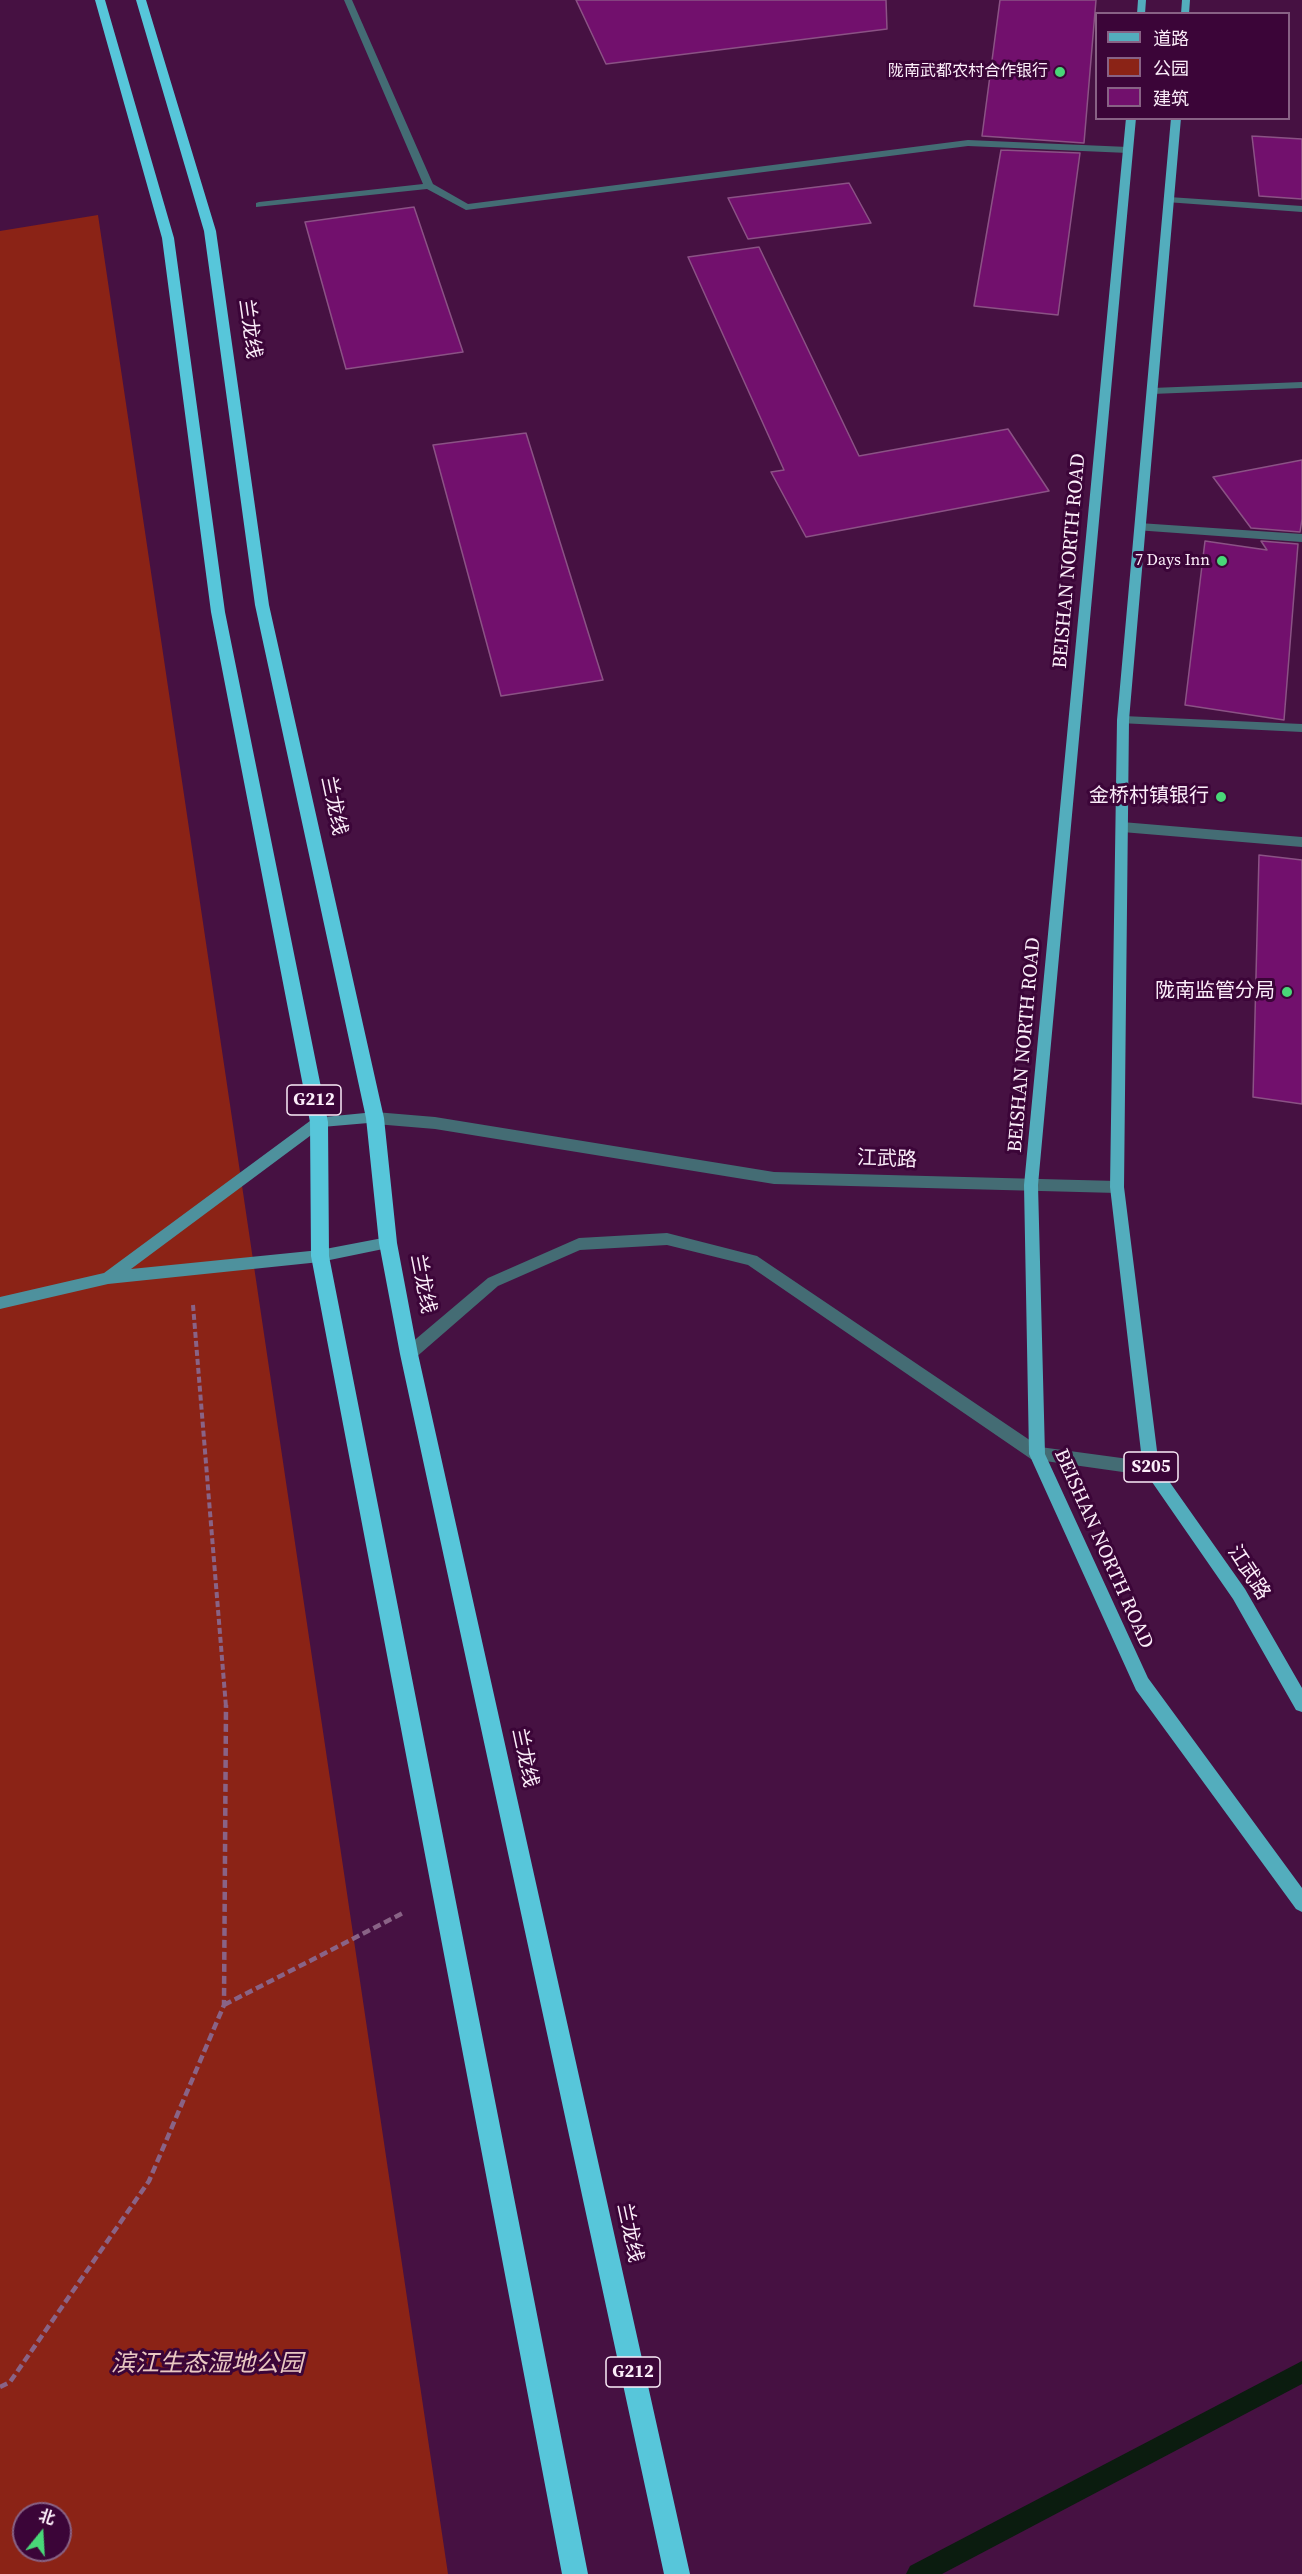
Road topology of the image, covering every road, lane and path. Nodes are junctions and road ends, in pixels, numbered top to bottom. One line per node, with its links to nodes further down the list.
1 (99, 0): 20 (highway, G212)
2 (141, 0): 19 (highway, 兰龙线 / G212)
3 (348, 0): 7 (street)
4 (1131, 120): 6 (main road, BEISHAN NORTH ROAD)
5 (1176, 120): 8 (main road)
6 (1128, 150): 7 (street); 21 (main road, BEISHAN NORTH ROAD)
7 (429, 186): 9 (street)
8 (1169, 200): 10 (street); 12 (main road)
9 (259, 206)
10 (1302, 209)
11 (1302, 385): 12 (street)
12 (1152, 391): 13 (main road)
13 (1139, 527): 14 (street); 15 (main road)
14 (1302, 538)
15 (1123, 720): 16 (street); 17 (main road)
16 (1302, 728)
17 (1122, 827): 18 (street); 22 (main road)
18 (1302, 842)
19 (375, 1118): 20 (main road); 21 (street, 江武路); 23 (highway, 兰龙线 / G212)
20 (318, 1122): 24 (highway, G212); 26 (main road)
21 (1031, 1185): 22 (street, 江武路); 29 (main road, BEISHAN NORTH ROAD)
22 (1117, 1187): 30 (main road, 江武路 / S205)
23 (388, 1243): 24 (main road); 28 (highway, 兰龙线 / G212)
24 (320, 1256): 25 (main road); 33 (highway, G212)
25 (190, 1269): 26 (main road); 35 (path)
26 (108, 1278): 27 (main road)
27 (0, 1303)
28 (409, 1354): 29 (street); 38 (highway, 兰龙线 / G212)
29 (1037, 1454): 30 (street); 34 (main road, BEISHAN NORTH ROAD)
30 (1151, 1469): 31 (main road, 江武路 / S205)
31 (1297, 1689): 32 (main road, 江武路 / S205)
32 (1302, 1704)
33 (443, 1892): 35 (path); 37 (highway, G212)
34 (1302, 1903)
35 (224, 2005): 36 (path)
36 (0, 2387)
37 (575, 2574)
38 (677, 2574)

